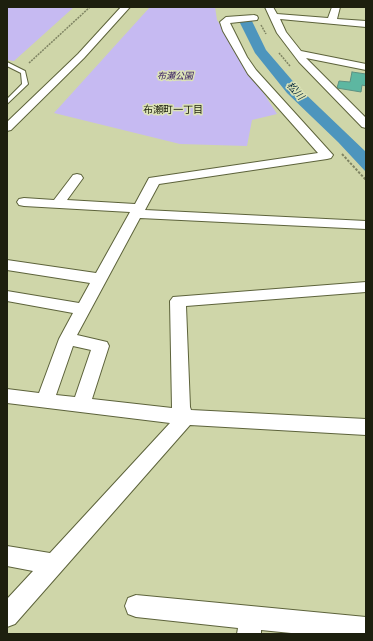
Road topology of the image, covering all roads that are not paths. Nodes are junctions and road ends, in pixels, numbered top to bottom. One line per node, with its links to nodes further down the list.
1 (126, 7): 12 (street)
2 (336, 7): 5 (street)
3 (271, 11): 5 (street); 7 (street)
4 (254, 18): 16 (street)
5 (332, 21): 6 (street)
6 (366, 24)
7 (298, 53): 9 (street); 11 (street)
8 (7, 64): 10 (lane)
9 (366, 66)
10 (7, 102)
11 (366, 124)
12 (7, 128)
13 (77, 178): 15 (street)
14 (24, 202): 15 (street)
15 (57, 204): 16 (street)
16 (137, 211): 17 (street); 19 (street)
17 (366, 225)
18 (7, 265): 19 (street)
19 (100, 279): 22 (street)
20 (366, 286): 27 (street)
21 (7, 296): 22 (street)
22 (83, 309): 23 (street)
23 (67, 339): 25 (street); 26 (street)
24 (7, 396): 25 (street)
25 (45, 400): 26 (street)
26 (81, 404): 27 (street)
27 (186, 417): 28 (street); 30 (street)
28 (366, 427)
29 (7, 556): 30 (street)
30 (54, 564): 32 (street)
31 (136, 606): 33 (street)
32 (7, 616)
33 (250, 626): 34 (street)
34 (366, 629)

